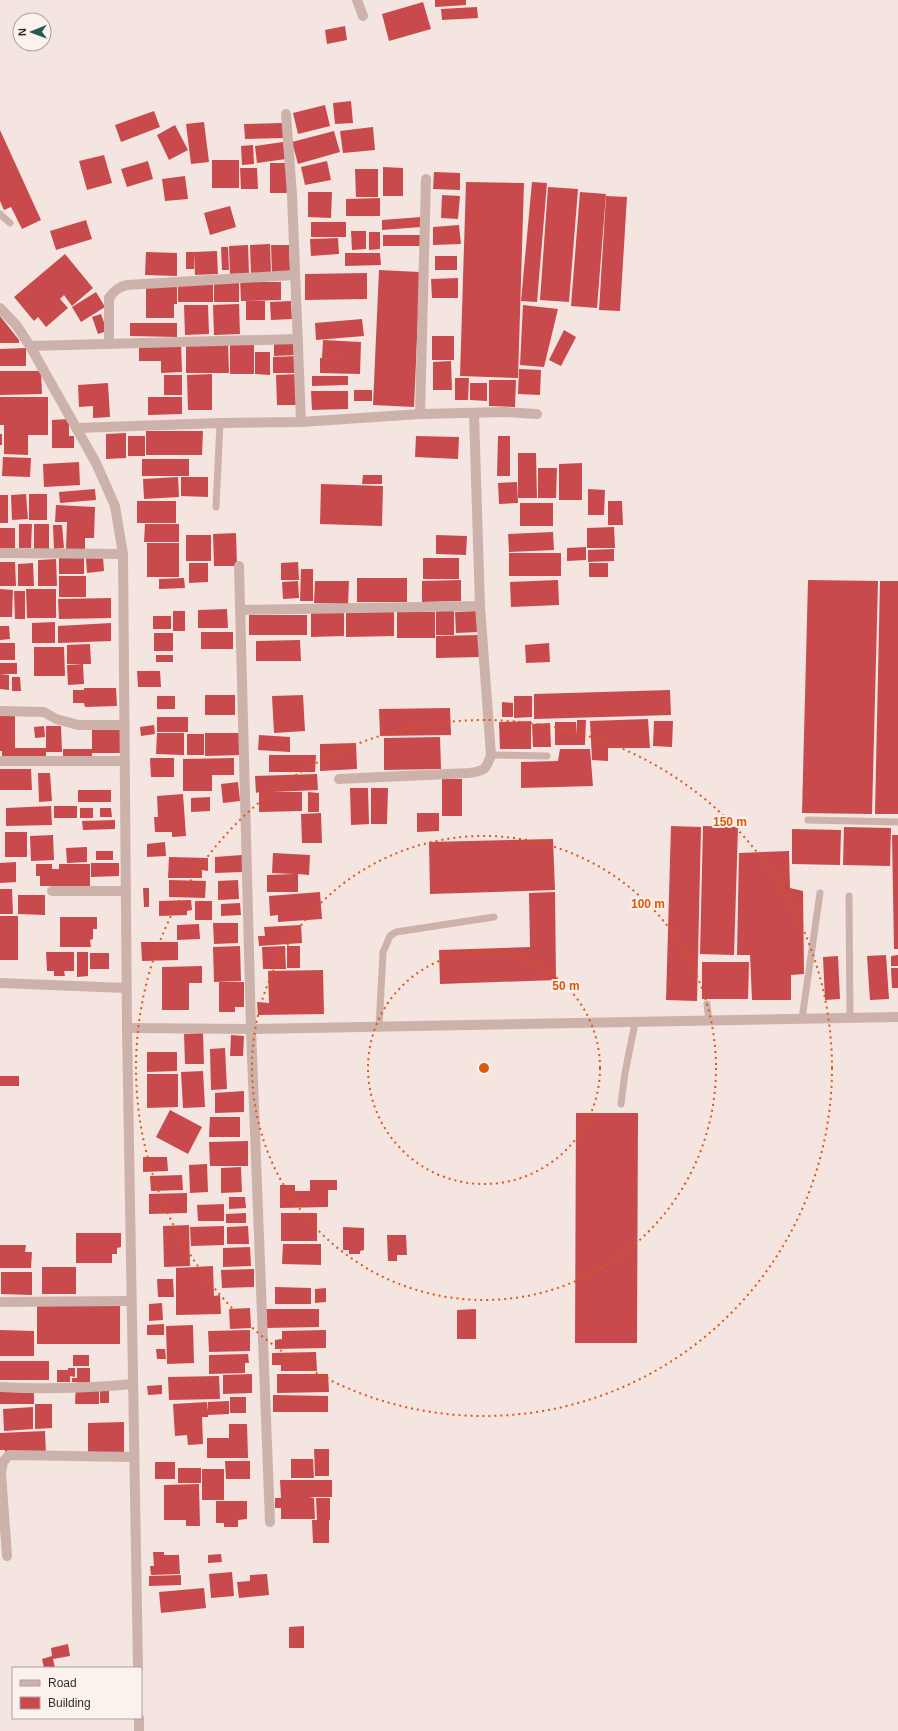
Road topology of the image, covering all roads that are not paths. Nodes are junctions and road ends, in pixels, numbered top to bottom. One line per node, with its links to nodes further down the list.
1 (358, 0): 2 (street)
2 (363, 16)
3 (286, 114): 7 (street)
4 (426, 179): 12 (street)
5 (0, 214): 6 (lane)
6 (10, 223)
7 (294, 275): 9 (street); 10 (street)
8 (0, 308): 11 (street)
9 (298, 339): 10 (street); 15 (street)
10 (109, 344): 11 (street)
11 (30, 346): 17 (street)
12 (420, 414): 13 (street); 15 (street)
13 (474, 414): 14 (street); 22 (street)
14 (537, 414)
15 (301, 422): 16 (street)
16 (220, 423): 17 (street); 18 (lane)
17 (77, 428): 20 (street)
18 (216, 507)
19 (0, 553): 20 (street)
20 (124, 554): 25 (street)
21 (239, 566): 23 (street)
22 (480, 606): 23 (street); 26 (street)
23 (240, 610): 48 (street)
24 (0, 711): 25 (street)
25 (124, 726): 29 (street)
26 (491, 756): 27 (lane); 30 (street)
27 (547, 756)
28 (0, 761): 29 (street)
29 (124, 761): 34 (street)
30 (339, 779)
31 (808, 820): 32 (lane)
32 (898, 822)
33 (52, 891): 34 (street)
34 (125, 891): 39 (street)
35 (820, 893): 42 (lane)
36 (849, 896): 43 (lane)
37 (494, 917): 46 (lane)
38 (0, 983): 39 (street)
39 (126, 988): 47 (street)
40 (707, 1004): 44 (lane)
41 (898, 1017): 43 (street)
42 (802, 1018): 43 (street); 44 (street)
43 (850, 1018)
44 (709, 1021): 45 (street)
45 (635, 1023): 46 (street); 49 (lane)
46 (379, 1027): 48 (street)
47 (127, 1028): 48 (street); 50 (street)
48 (251, 1029): 55 (street)
49 (621, 1104)
50 (131, 1301): 51 (street); 52 (street)
51 (0, 1302)
52 (133, 1384): 53 (street); 54 (street)
53 (0, 1387)
54 (134, 1457): 56 (street); 57 (street)
55 (270, 1522)
56 (7, 1556)
57 (138, 1667)
58 (139, 1719): 59 (street)
59 (139, 1731)

